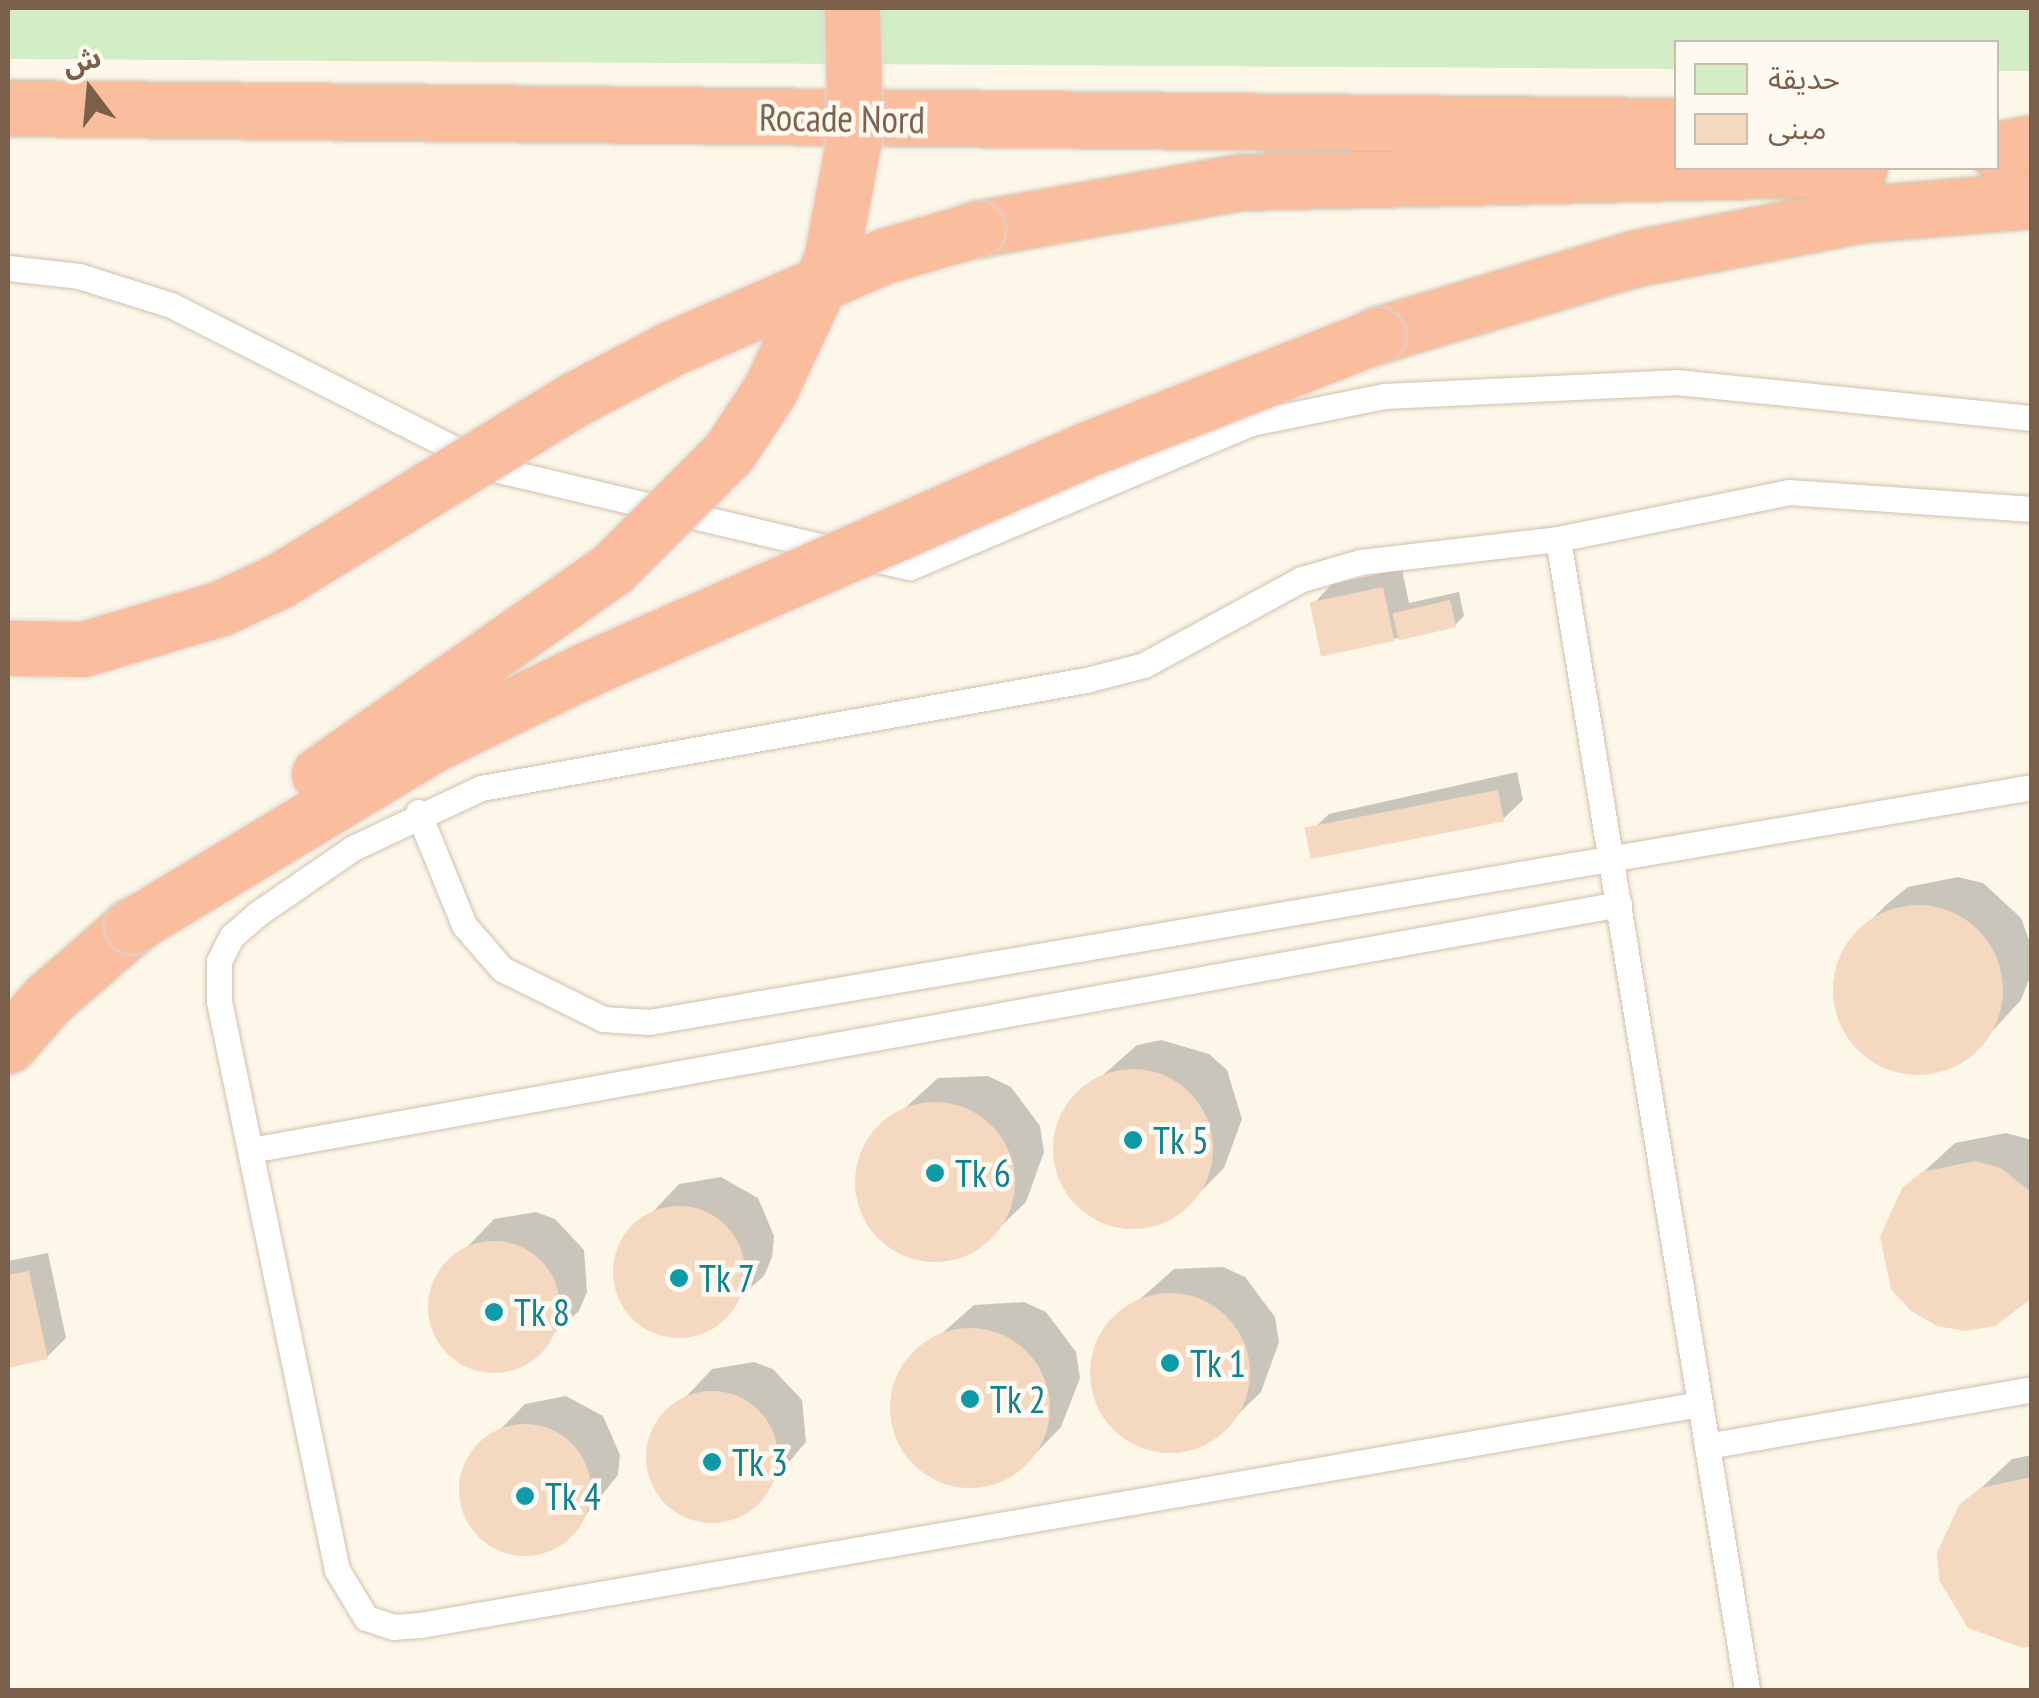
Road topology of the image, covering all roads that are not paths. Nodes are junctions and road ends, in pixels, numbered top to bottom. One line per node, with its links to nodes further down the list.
1 (852, 8): 19 (highway, bridge)
2 (8, 108): 3 (highway, Rocade Nord)
3 (1674, 126)
4 (1999, 129): 5 (highway)
5 (2032, 130)
6 (2032, 143): 7 (highway)
7 (1999, 149)
8 (1771, 170): 14 (highway, bridge)
9 (2032, 200): 19 (highway, bridge)
10 (8, 268): 11 (lane)
11 (2032, 418)
12 (2032, 508): 13 (lane)
13 (1558, 539): 16 (lane); 17 (lane)
14 (8, 648)
15 (2032, 786): 17 (lane)
16 (418, 812): 17 (lane); 21 (lane)
17 (1611, 856): 18 (lane)
18 (1619, 904): 21 (lane); 23 (lane)
19 (132, 926): 20 (highway)
20 (8, 1045)
21 (251, 1150): 23 (lane)
22 (2032, 1389): 24 (lane)
23 (1700, 1404): 24 (lane)
24 (1707, 1446): 25 (lane)
25 (1747, 1690)

